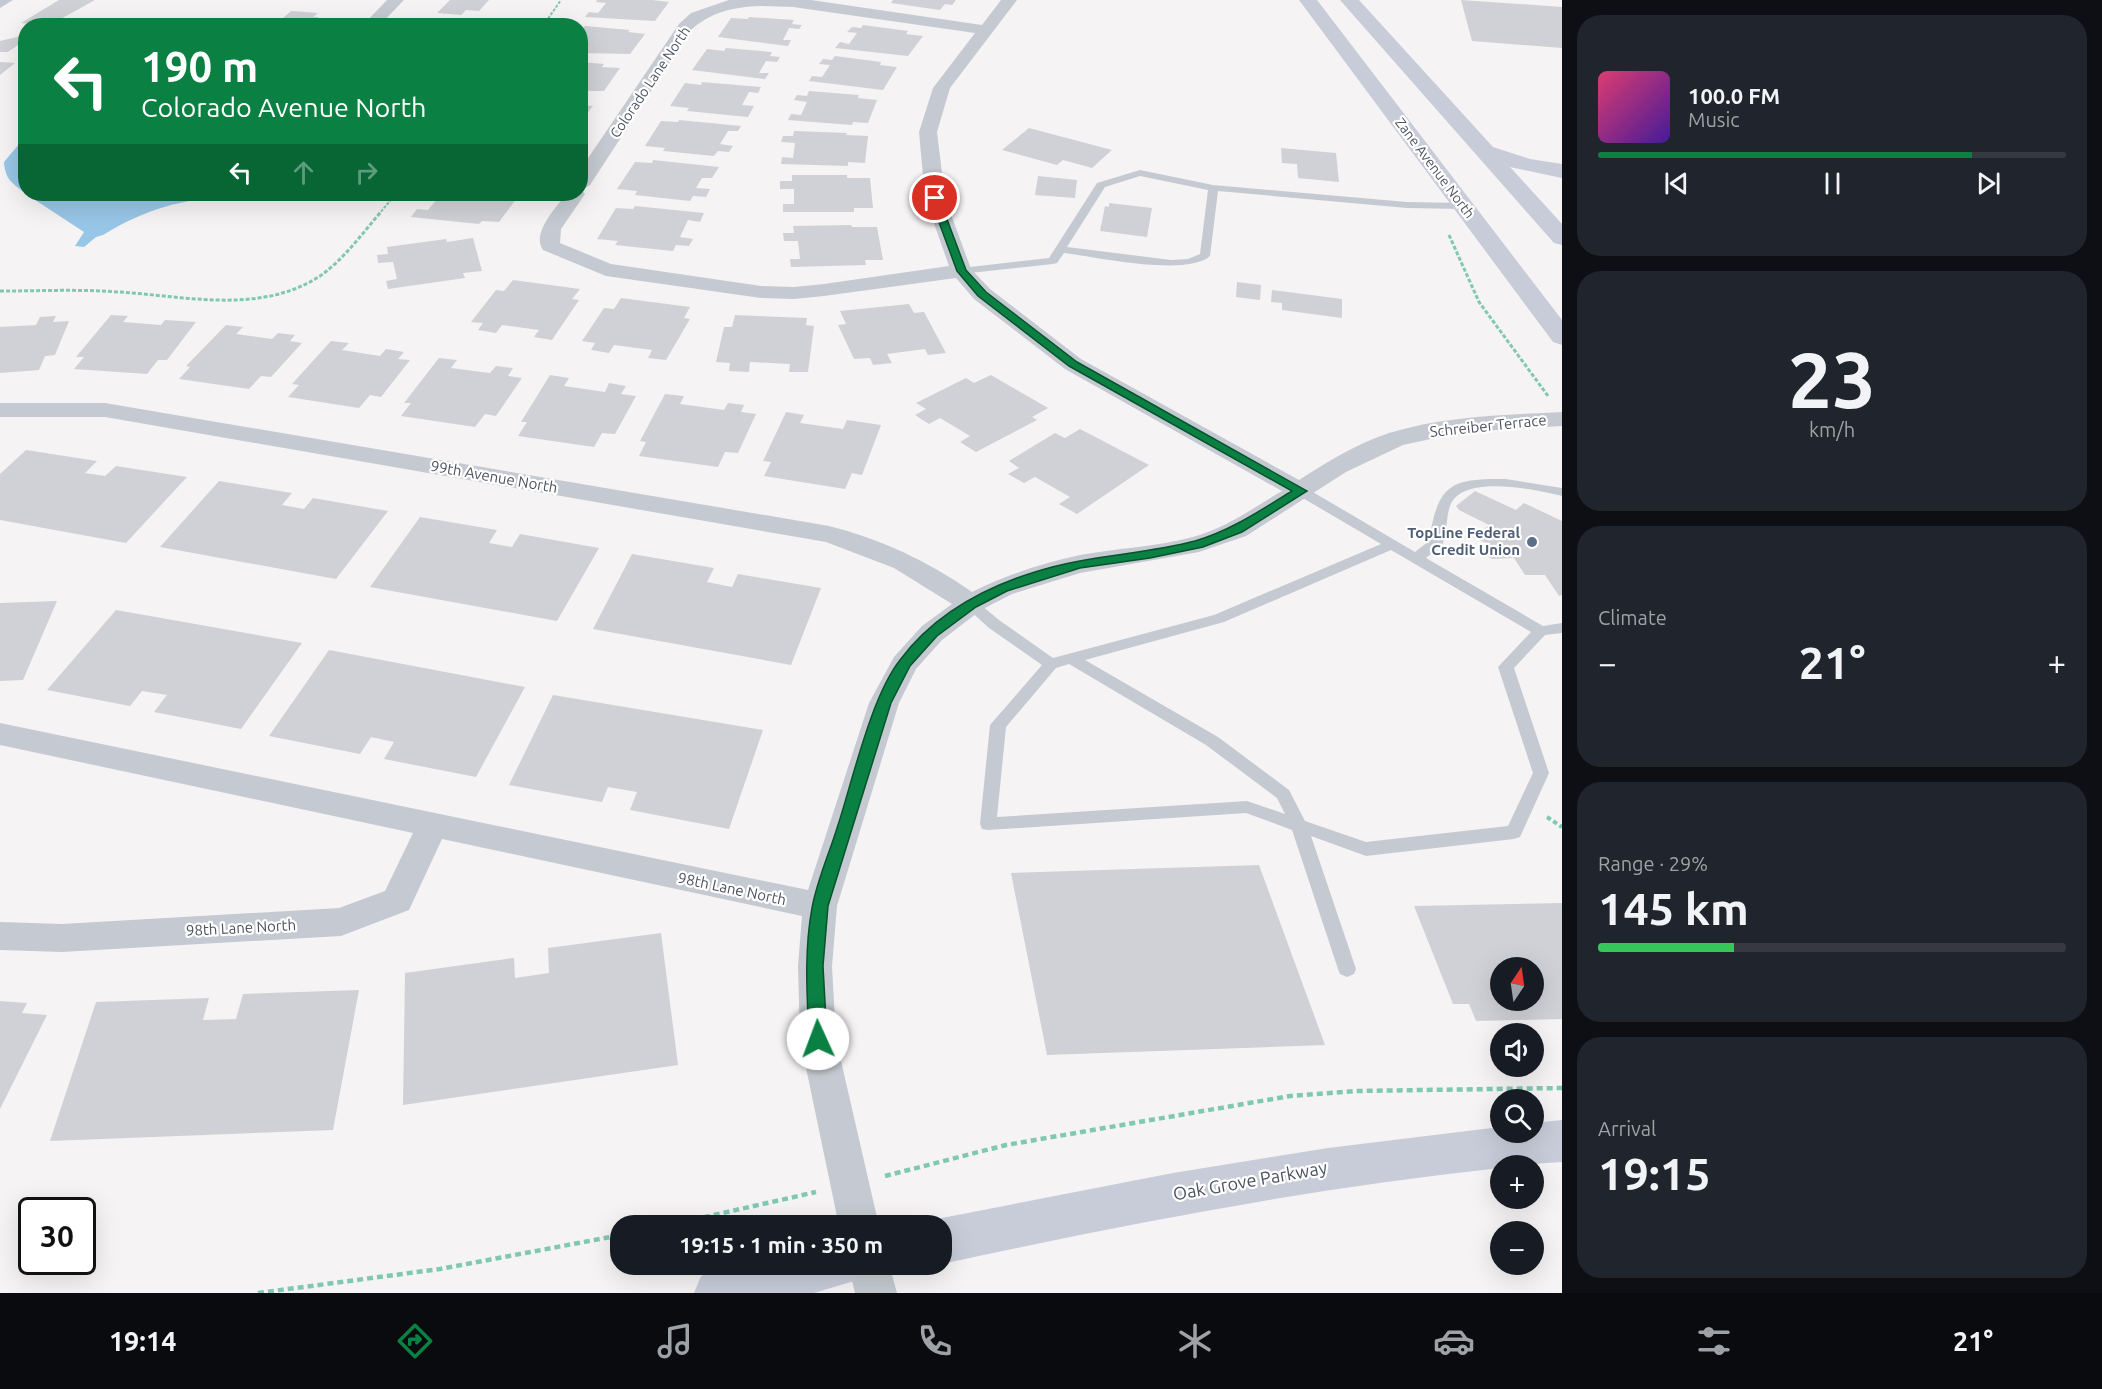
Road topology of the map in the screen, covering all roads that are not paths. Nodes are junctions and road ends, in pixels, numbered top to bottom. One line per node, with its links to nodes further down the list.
1 (5, 0): 6 (street)
2 (396, 0): 8 (street)
3 (1010, 0): 9 (street)
4 (1288, 0): 7 (main road)
5 (1348, 0): 10 (main road)
6 (0, 3)
7 (1312, 5): 17 (main road, Zane Avenue North)
8 (378, 18)
9 (987, 30): 12 (street, Colorado Lane North); 20 (street)
10 (1484, 152): 11 (main road); 15 (main road)
11 (1562, 171)
12 (588, 172)
13 (1562, 186): 15 (main road)
14 (1213, 188): 17 (lane); 19 (lane); 19 (lane)
15 (1530, 200): 18 (main road)
16 (569, 201): 20 (street)
17 (1464, 206): 21 (main road, Zane Avenue North)
18 (1562, 238)
19 (1061, 249): 20 (lane)
20 (962, 271): 24 (street)
21 (1562, 337)
22 (1556, 409): 24 (street, Schreiber Terrace)
23 (0, 410): 28 (street, 99th Avenue North)
24 (1301, 491): 26 (lane); 28 (street, Schreiber Terrace)
25 (1562, 492): 27 (lane)
26 (1392, 544): 27 (lane); 31 (lane)
27 (1416, 558): 30 (lane)
28 (971, 604): 32 (lane); 36 (street, Schreiber Terrace)
29 (1562, 628): 30 (lane)
30 (1541, 631): 34 (lane)
31 (1072, 659): 32 (lane); 34 (lane)
32 (1051, 664): 34 (lane)
33 (0, 734): 35 (street, 98th Lane North)
34 (1299, 825): 38 (lane)
35 (432, 826): 36 (street, 98th Lane North); 37 (street, 98th Lane North)
36 (820, 906): 40 (street, Schreiber Terrace)
37 (0, 936)
38 (1347, 969)
39 (1562, 1141): 41 (main road, Oak Grove Parkway)
40 (857, 1215)
41 (952, 1239)
42 (792, 1275): 44 (main road)
43 (871, 1275): 45 (street)
44 (718, 1293)
45 (876, 1293)

